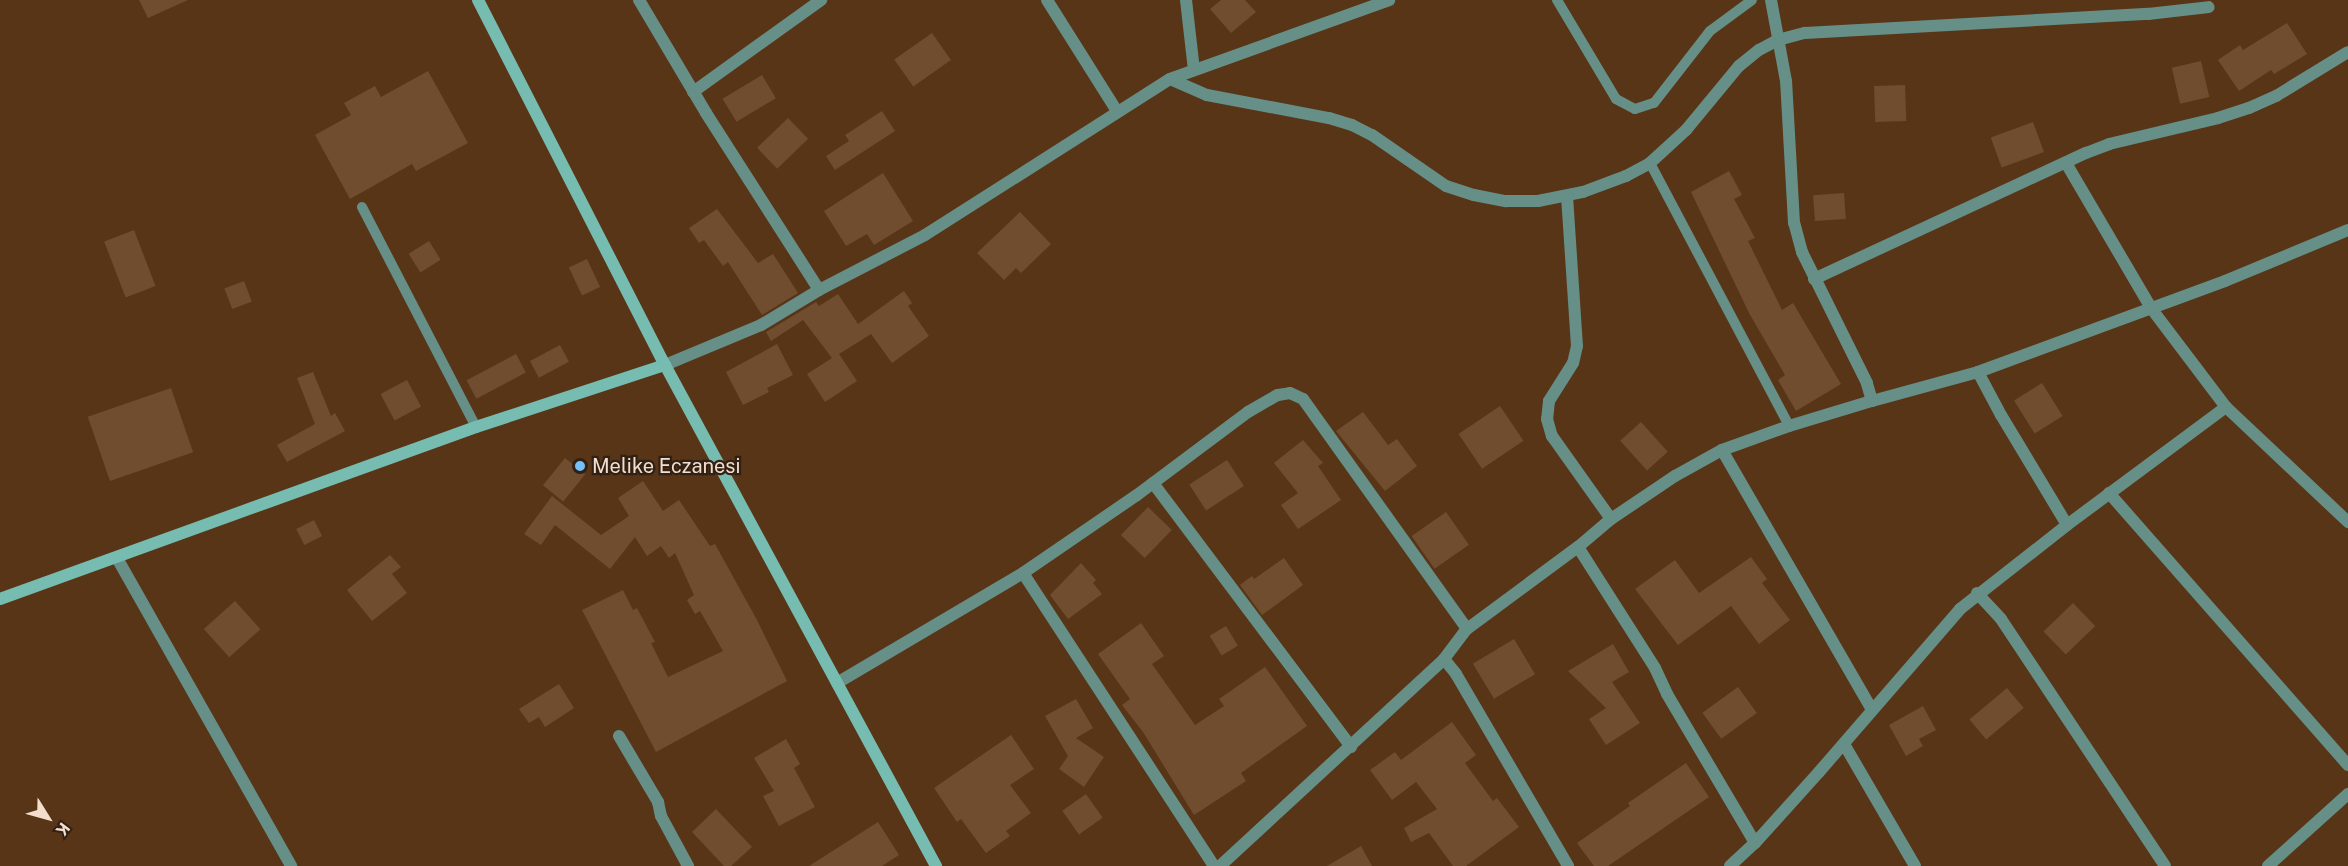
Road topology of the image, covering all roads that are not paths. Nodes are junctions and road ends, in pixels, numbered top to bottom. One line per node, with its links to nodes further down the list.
1 (478, 0): 25 (street)
2 (639, 0): 15 (street)
3 (821, 0): 15 (street)
4 (1047, 0): 16 (street)
5 (1186, 0): 13 (street)
6 (1389, 0): 13 (street)
7 (1557, 0): 8 (lane)
8 (1752, 0)
9 (1771, 0): 11 (street)
10 (2209, 7): 11 (street)
11 (1778, 40): 17 (street); 22 (street)
12 (2348, 52): 18 (street)
13 (1194, 70): 14 (street)
14 (1170, 79): 16 (street); 19 (street)
15 (693, 92): 23 (street)
16 (1117, 111): 23 (street)
17 (1650, 163): 19 (street); 29 (lane)
18 (2066, 163): 22 (street); 24 (street)
19 (1567, 196): 34 (street)
20 (362, 207): 30 (lane)
21 (2348, 230): 24 (street)
22 (1814, 279): 27 (street)
23 (819, 290): 25 (street)
24 (2151, 308): 26 (street); 28 (street)
25 (665, 365): 30 (street); 44 (street)
26 (1978, 372): 27 (street); 36 (street)
27 (1872, 401): 29 (street)
28 (2226, 407): 33 (street); 35 (street)
29 (1789, 426): 31 (street)
30 (476, 427): 38 (street)
31 (1722, 450): 34 (street); 45 (street)
32 (1153, 483): 39 (street); 42 (street); 48 (street)
33 (2109, 494): 36 (street); 49 (street)
34 (1611, 519): 37 (street)
35 (2348, 522)
36 (2067, 525): 40 (street)
37 (1578, 547): 42 (street); 51 (street)
38 (117, 558): 41 (street); 52 (street)
39 (1023, 573): 44 (street); 55 (street)
40 (1977, 593): 45 (street); 60 (street)
41 (0, 599)
42 (1467, 629): 43 (street)
43 (1444, 659): 48 (street); 57 (street)
44 (837, 683): 54 (street)
45 (1872, 710): 47 (street)
46 (619, 736): 53 (street)
47 (1844, 744): 51 (street); 59 (street)
48 (1351, 747): 56 (street)
49 (2348, 765)
50 (2348, 794): 61 (street)
51 (1755, 843): 58 (street)
52 (291, 866)
53 (688, 866)
54 (936, 866)
55 (1214, 866)
56 (1220, 866)
57 (1568, 866)
58 (1730, 866)
59 (1915, 866)
60 (2165, 866)
61 (2268, 866)

